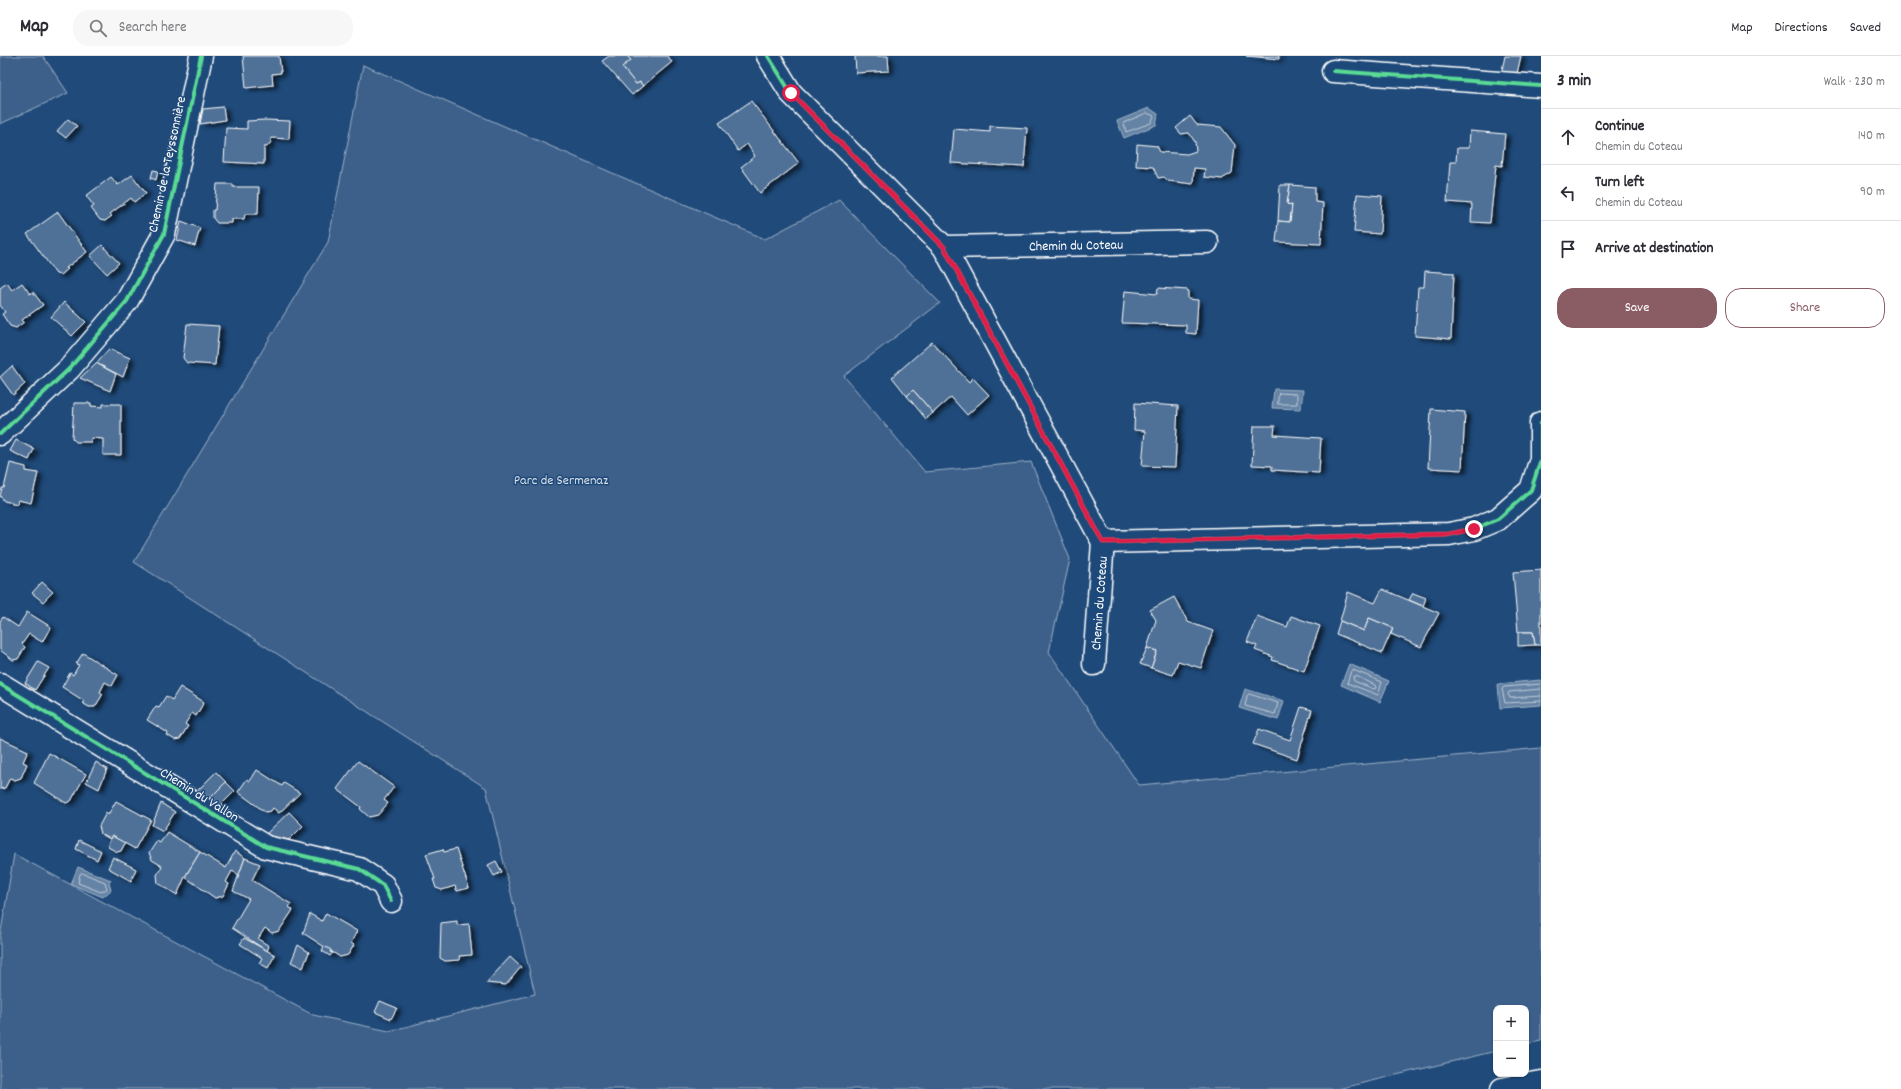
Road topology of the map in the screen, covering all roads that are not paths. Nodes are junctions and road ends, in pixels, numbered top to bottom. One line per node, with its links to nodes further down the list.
1 (201, 56): 8 (main road, Chemin de la Teyssonnière)
2 (768, 56): 6 (main road, Chemin du Coteau)
3 (1333, 70): 4 (main road)
4 (1541, 86)
5 (1207, 242): 6 (main road, Chemin du Coteau)
6 (944, 247): 9 (main road, Chemin du Coteau)
7 (1541, 423): 9 (main road, Chemin du Coteau)
8 (0, 434)
9 (1103, 542): 10 (main road, Chemin du Coteau)
10 (1094, 664)
11 (0, 684): 12 (main road, Chemin du Vallon)
12 (391, 901)
13 (1541, 1082): 14 (main road)
14 (1502, 1089)

